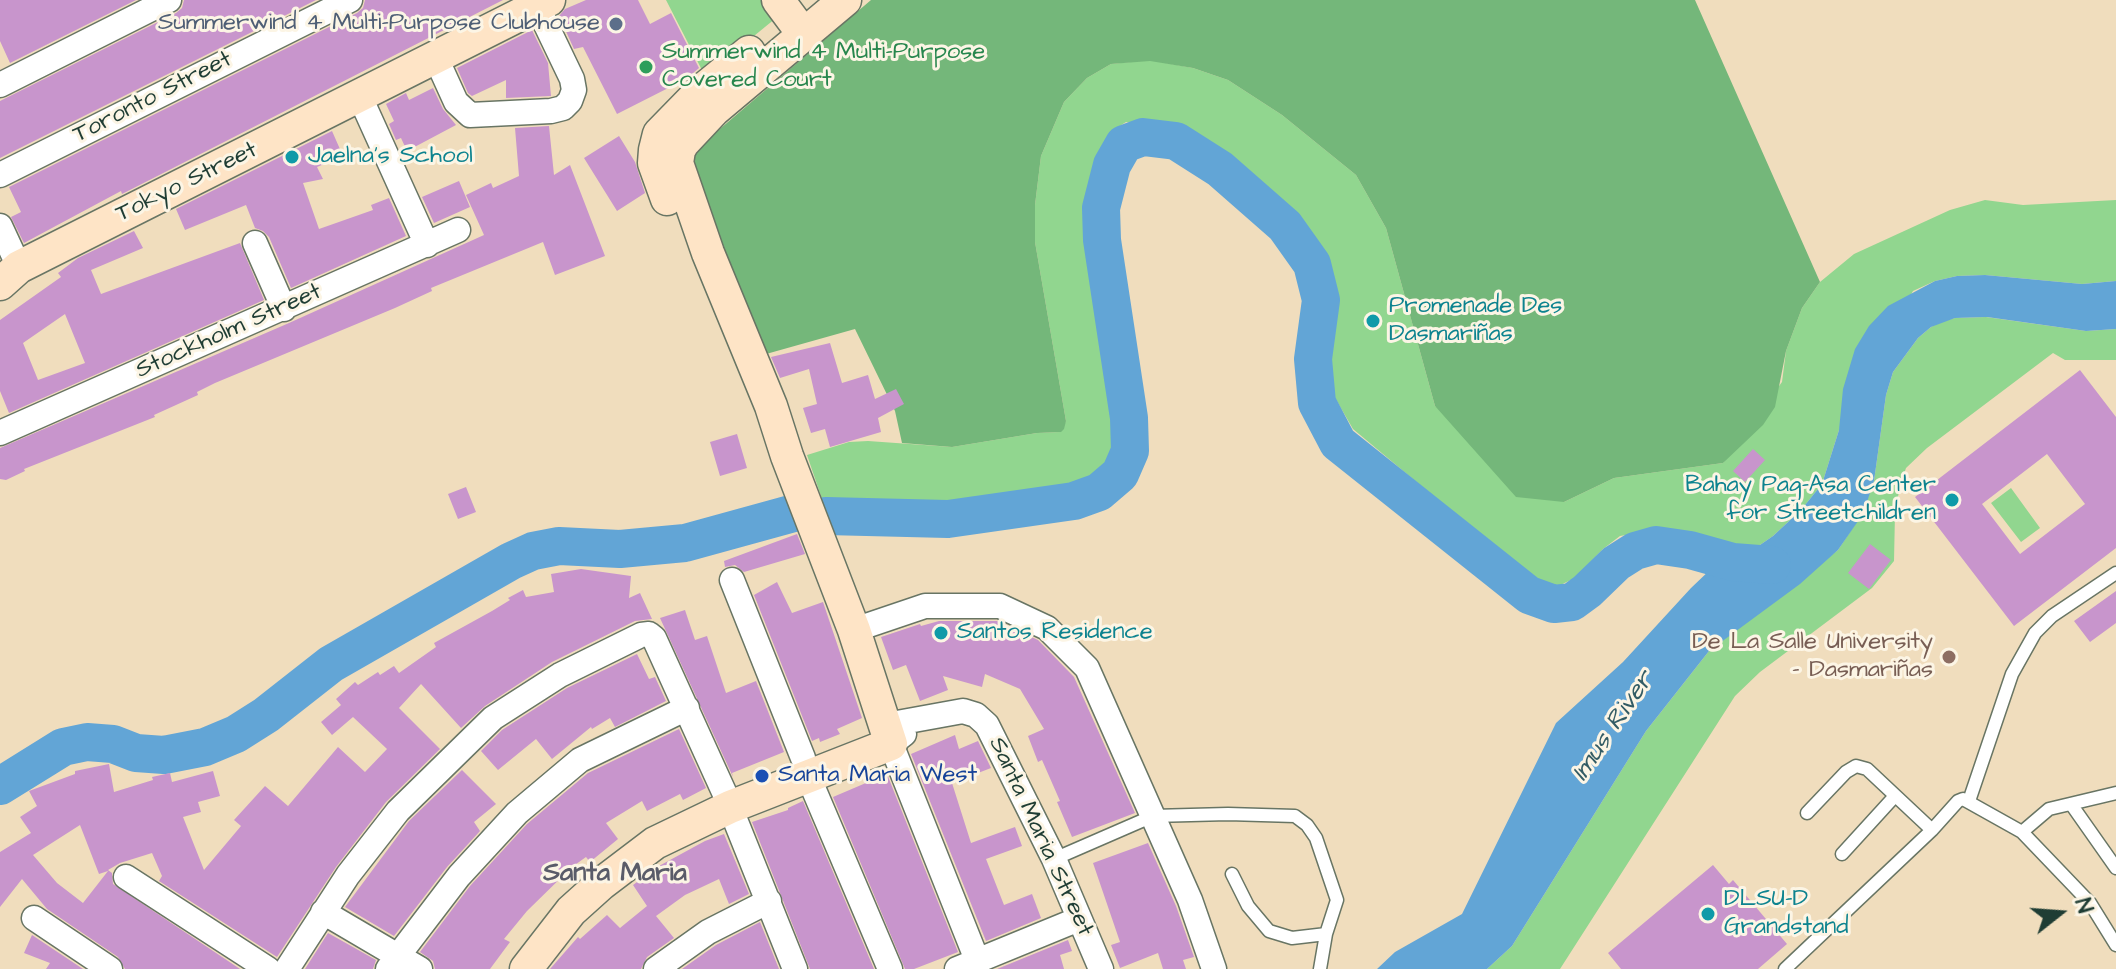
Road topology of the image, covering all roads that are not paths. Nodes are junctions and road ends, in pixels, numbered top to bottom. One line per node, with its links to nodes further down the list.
1 (169, 0): 6 (street)
2 (350, 0): 8 (street, Toronto Street)
3 (543, 3): 5 (street, Tokyo Street); 5 (street)
4 (810, 9): 18 (street)
5 (436, 58): 7 (street, Tokyo Street)
6 (0, 85)
7 (360, 97): 12 (street); 13 (street, Tokyo Street)
8 (0, 175)
9 (0, 226): 13 (street)
10 (458, 230): 12 (street, Stockholm Street)
11 (255, 243): 14 (street)
12 (427, 245): 14 (street, Stockholm Street)
13 (9, 275)
14 (284, 309): 15 (street, Stockholm Street)
15 (0, 433)
16 (2116, 573): 25 (lane)
17 (732, 580): 21 (street)
18 (854, 630): 20 (street); 28 (street)
19 (687, 708): 24 (street); 37 (street); 42 (street)
20 (888, 734): 21 (street); 32 (street, Santa Maria Street); 43 (street)
21 (806, 767): 24 (street); 52 (street)
22 (2116, 793): 26 (lane)
23 (1894, 797): 27 (lane); 29 (lane); 31 (lane)
24 (727, 800): 36 (street); 48 (street); 49 (street)
25 (1969, 801): 29 (lane); 30 (lane)
26 (2071, 804): 30 (lane); 33 (lane)
27 (1807, 813)
28 (1153, 816): 32 (lane); 40 (lane); 54 (street)
29 (1932, 830): 56 (lane)
30 (2022, 832): 41 (lane)
31 (1842, 854)
32 (1054, 859): 39 (street, Santa Maria Street)
33 (2116, 868)
34 (1232, 874): 40 (lane)
35 (126, 877): 45 (street)
36 (769, 901): 50 (street); 51 (street)
37 (323, 912): 42 (street); 46 (street)
38 (34, 918): 44 (street)
39 (1079, 919): 43 (street); 53 (street, Santa Maria Street)
40 (1326, 934): 55 (lane)
41 (2116, 945)
42 (392, 962): 47 (street)
43 (967, 965)
44 (110, 969)
45 (268, 969)
46 (287, 969)
47 (420, 969)
48 (503, 969)
49 (526, 969)
50 (656, 969)
51 (795, 969)
52 (890, 969)
53 (1101, 969)
54 (1214, 969)
55 (1320, 969)
56 (1785, 969)

